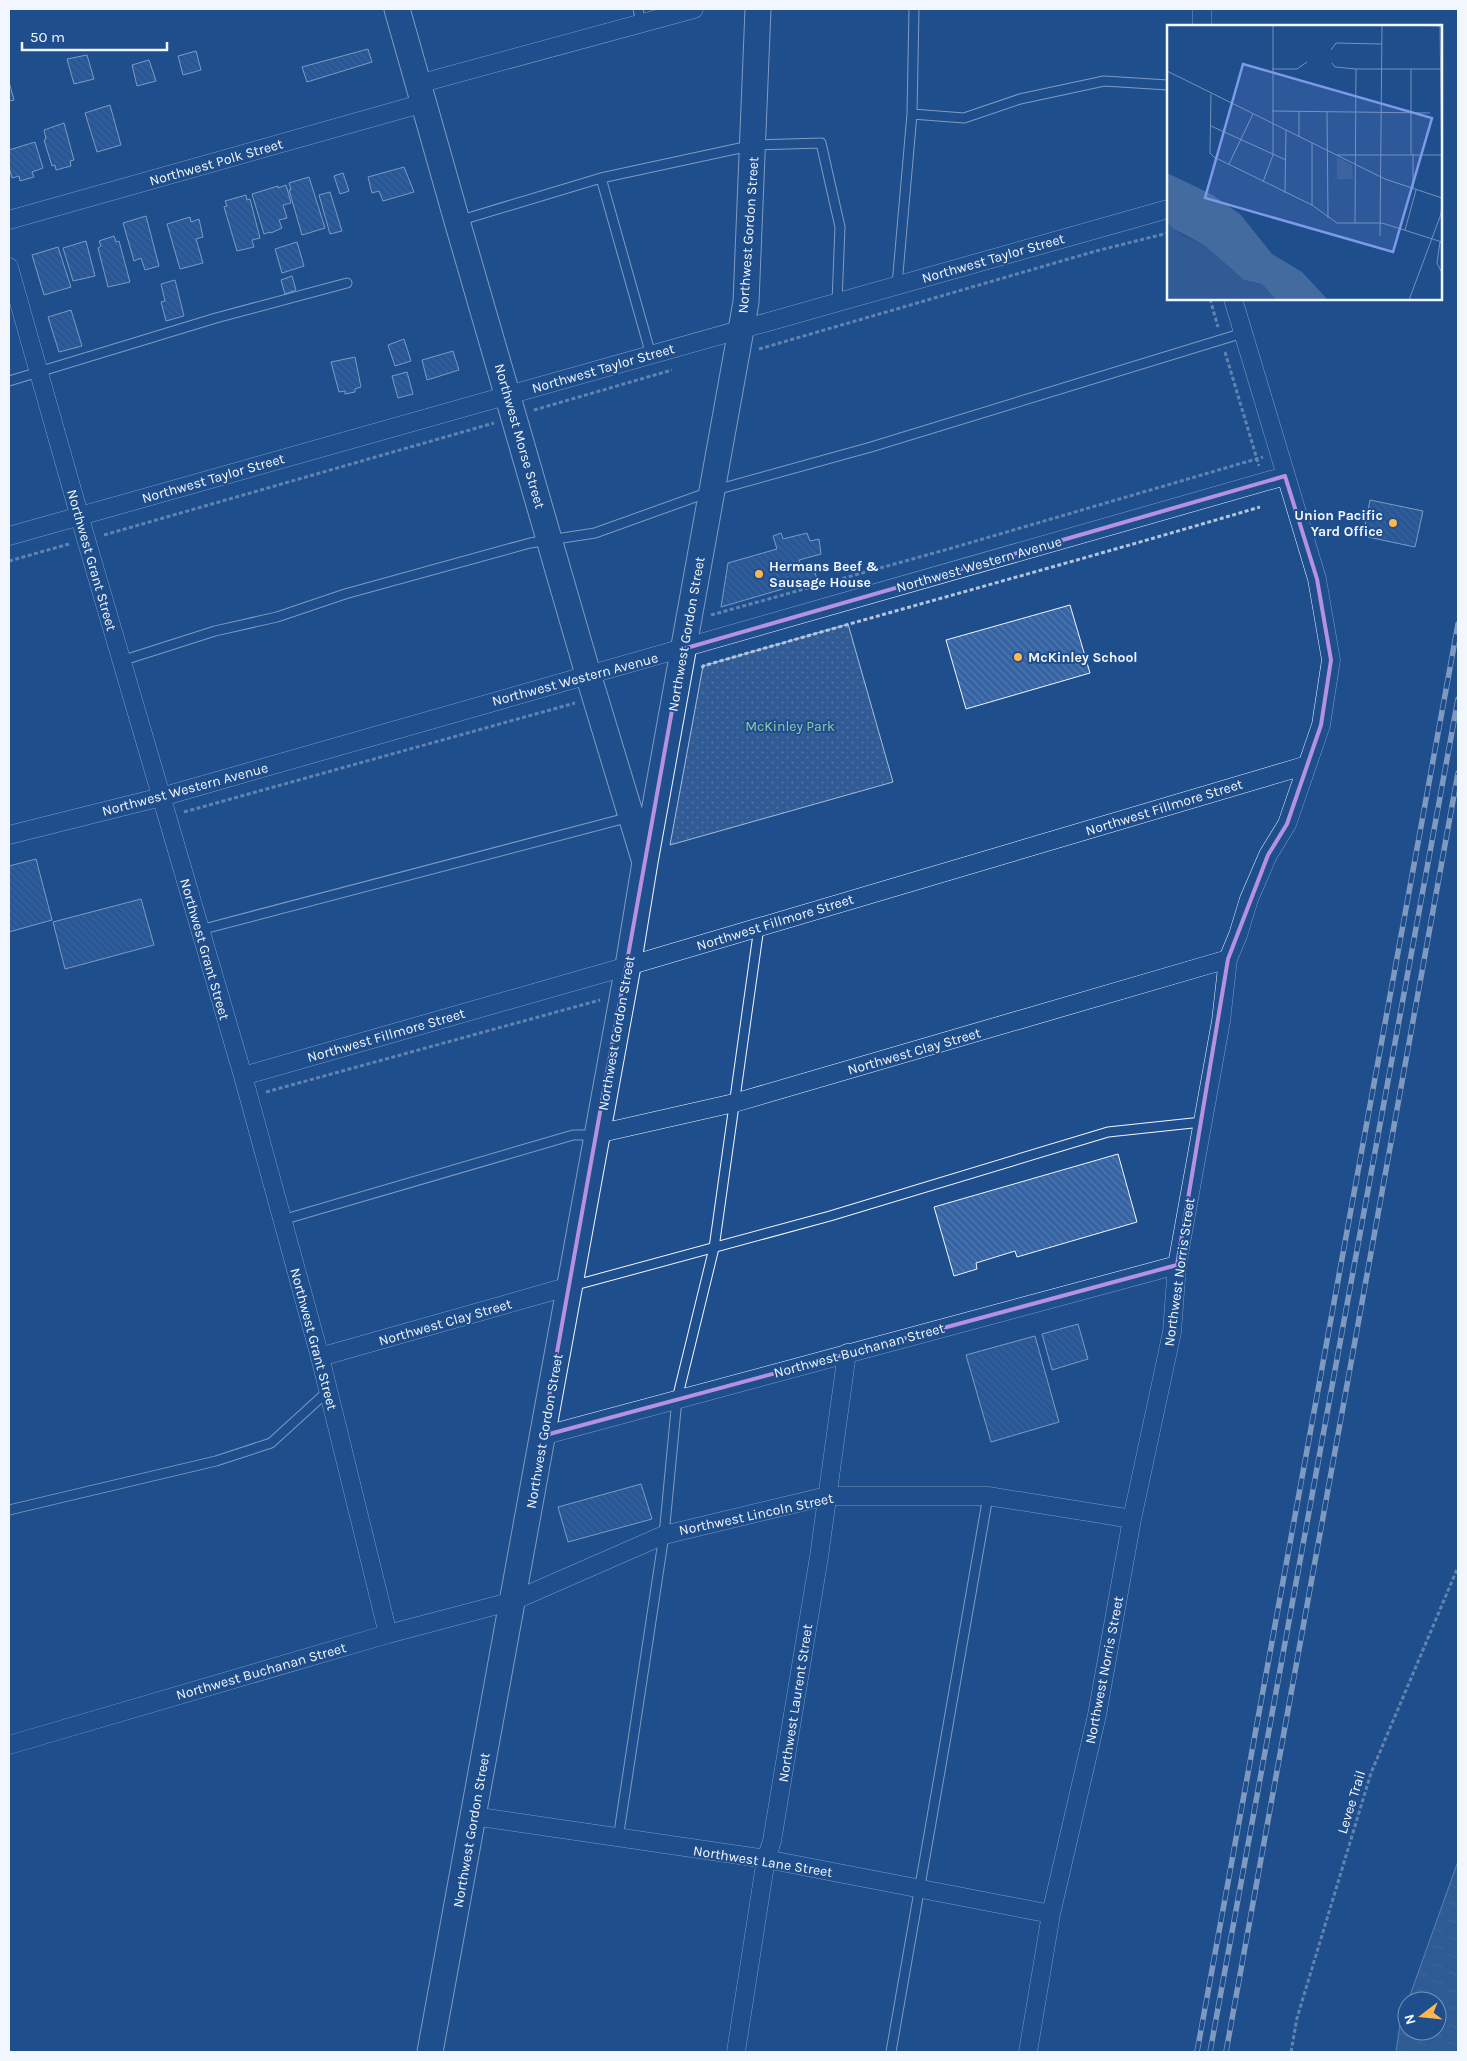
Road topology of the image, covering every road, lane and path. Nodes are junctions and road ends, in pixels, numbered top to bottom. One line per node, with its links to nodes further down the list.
1 (397, 9): 9 (main road, Northwest Morse Street)
2 (694, 9): 6 (street, Northwest Polk Street)
3 (758, 9): 11 (main road, Northwest Gordon Street)
4 (914, 9): 10 (lane)
5 (1202, 9): 7 (street)
6 (640, 15): 9 (street, Northwest Polk Street)
7 (1202, 25)
8 (1167, 85): 10 (lane)
9 (421, 93): 14 (street, Northwest Polk Street); 15 (main road, Northwest Morse Street)
10 (912, 114): 19 (lane)
11 (754, 145): 12 (lane); 22 (lane); 23 (main road, Northwest Gordon Street)
12 (600, 178): 15 (lane); 26 (lane)
13 (1167, 208): 19 (street, Northwest Taylor Street)
14 (9, 220)
15 (457, 221): 31 (main road, Northwest Morse Street)
16 (1167, 232): 27 (path)
17 (9, 267): 29 (street, Northwest Grant Street)
18 (347, 283): 29 (lane)
19 (897, 284): 22 (street, Northwest Taylor Street)
20 (1210, 300): 25 (path)
21 (1233, 300): 24 (street)
22 (837, 302): 23 (street, Northwest Taylor Street)
23 (742, 329): 26 (street, Northwest Taylor Street); 27 (main road, Northwest Gordon Street)
24 (1243, 333): 25 (lane); 32 (street)
25 (1222, 340): 33 (path); 36 (lane)
26 (651, 355): 31 (street, Northwest Taylor Street)
27 (736, 358): 36 (main road, Northwest Gordon Street)
28 (680, 368): 31 (path)
29 (40, 372): 30 (lane); 38 (street, Northwest Grant Street)
30 (9, 381)
31 (500, 413): 38 (street, Northwest Taylor Street); 40 (path); 41 (main road, Northwest Morse Street)
32 (1278, 453): 33 (path); 34 (street)
33 (1257, 459): 35 (path); 43 (path)
34 (1285, 476): 35 (street, Northwest Western Avenue); 48 (street, Northwest Norris Street)
35 (1264, 482): 44 (street, Northwest Western Avenue)
36 (712, 491): 41 (lane); 44 (main road, Northwest Gordon Street)
37 (1260, 507): 46 (path)
38 (79, 516): 39 (street, Northwest Taylor Street); 40 (street, Northwest Grant Street)
39 (9, 536)
40 (86, 539): 42 (path); 45 (street, Northwest Grant Street)
41 (550, 539): 45 (lane); 47 (main road, Northwest Morse Street)
42 (9, 561)
43 (710, 615)
44 (684, 649): 47 (street, Northwest Western Avenue); 53 (main road, Northwest Gordon Street)
45 (121, 661): 49 (street, Northwest Grant Street)
46 (701, 676)
47 (578, 677): 49 (street, Northwest Western Avenue); 50 (path); 51 (main road, Northwest Morse Street)
48 (1307, 765): 54 (street, Northwest Fillmore Street); 56 (street, Northwest Norris Street)
49 (161, 797): 52 (street, Northwest Western Avenue); 55 (street, Northwest Grant Street)
50 (178, 814)
51 (630, 817): 53 (main road, Northwest Morse Street); 55 (lane)
52 (9, 835)
53 (645, 862): 57 (main road, Northwest Gordon Street)
54 (759, 927): 57 (street, Northwest Fillmore Street); 61 (lane)
55 (200, 930): 59 (street, Northwest Grant Street)
56 (1228, 959): 61 (street, Northwest Clay Street); 62 (street, Northwest Norris Street)
57 (628, 966): 58 (main road, Northwest Gordon Street); 59 (street, Northwest Fillmore Street)
58 (622, 994): 60 (path); 63 (main road, Northwest Gordon Street)
59 (243, 1076): 60 (street, Northwest Grant Street)
60 (248, 1097): 64 (street, Northwest Grant Street)
61 (734, 1103): 63 (street, Northwest Clay Street); 65 (lane)
62 (1202, 1122): 65 (lane); 66 (street, Northwest Norris Street)
63 (598, 1134): 64 (lane); 67 (main road, Northwest Gordon Street)
64 (282, 1220): 69 (street, Northwest Grant Street)
65 (714, 1248): 67 (lane); 71 (lane)
66 (1177, 1265): 68 (street, Northwest Buchanan Street); 76 (street, Northwest Norris Street)
67 (570, 1286): 69 (street, Northwest Clay Street); 72 (main road, Northwest Gordon Street)
68 (847, 1353): 71 (street, Northwest Buchanan Street); 73 (street, Northwest Laurent Street)
69 (320, 1357): 70 (street, Northwest Grant Street)
70 (328, 1391): 75 (lane); 80 (street, Northwest Grant Street)
71 (677, 1399): 72 (street, Northwest Buchanan Street); 77 (lane)
72 (542, 1436): 79 (main road, Northwest Gordon Street)
73 (826, 1496): 74 (street, Northwest Lincoln Street); 77 (street, Northwest Lincoln Street); 84 (street, Northwest Laurent Street)
74 (988, 1496): 76 (street, Northwest Lincoln Street); 85 (lane)
75 (9, 1510)
76 (1132, 1519): 86 (street, Northwest Norris Street)
77 (664, 1535): 79 (street, Northwest Lincoln Street); 83 (lane)
78 (1458, 1567): 91 (path, Levee Trail)
79 (513, 1601): 80 (street, Northwest Buchanan Street); 82 (main road, Northwest Gordon Street)
80 (388, 1634): 81 (street, Northwest Buchanan Street)
81 (9, 1744)
82 (473, 1816): 83 (street, Northwest Lane Street); 87 (main road, Northwest Gordon Street)
83 (618, 1839): 84 (street, Northwest Lane Street)
84 (766, 1859): 85 (street, Northwest Lane Street); 88 (street, Northwest Laurent Street)
85 (920, 1889): 86 (street, Northwest Lane Street); 89 (lane)
86 (1051, 1914): 90 (street, Northwest Norris Street)
87 (430, 2052)
88 (736, 2052)
89 (891, 2052)
90 (1028, 2052)
91 (1291, 2052)

